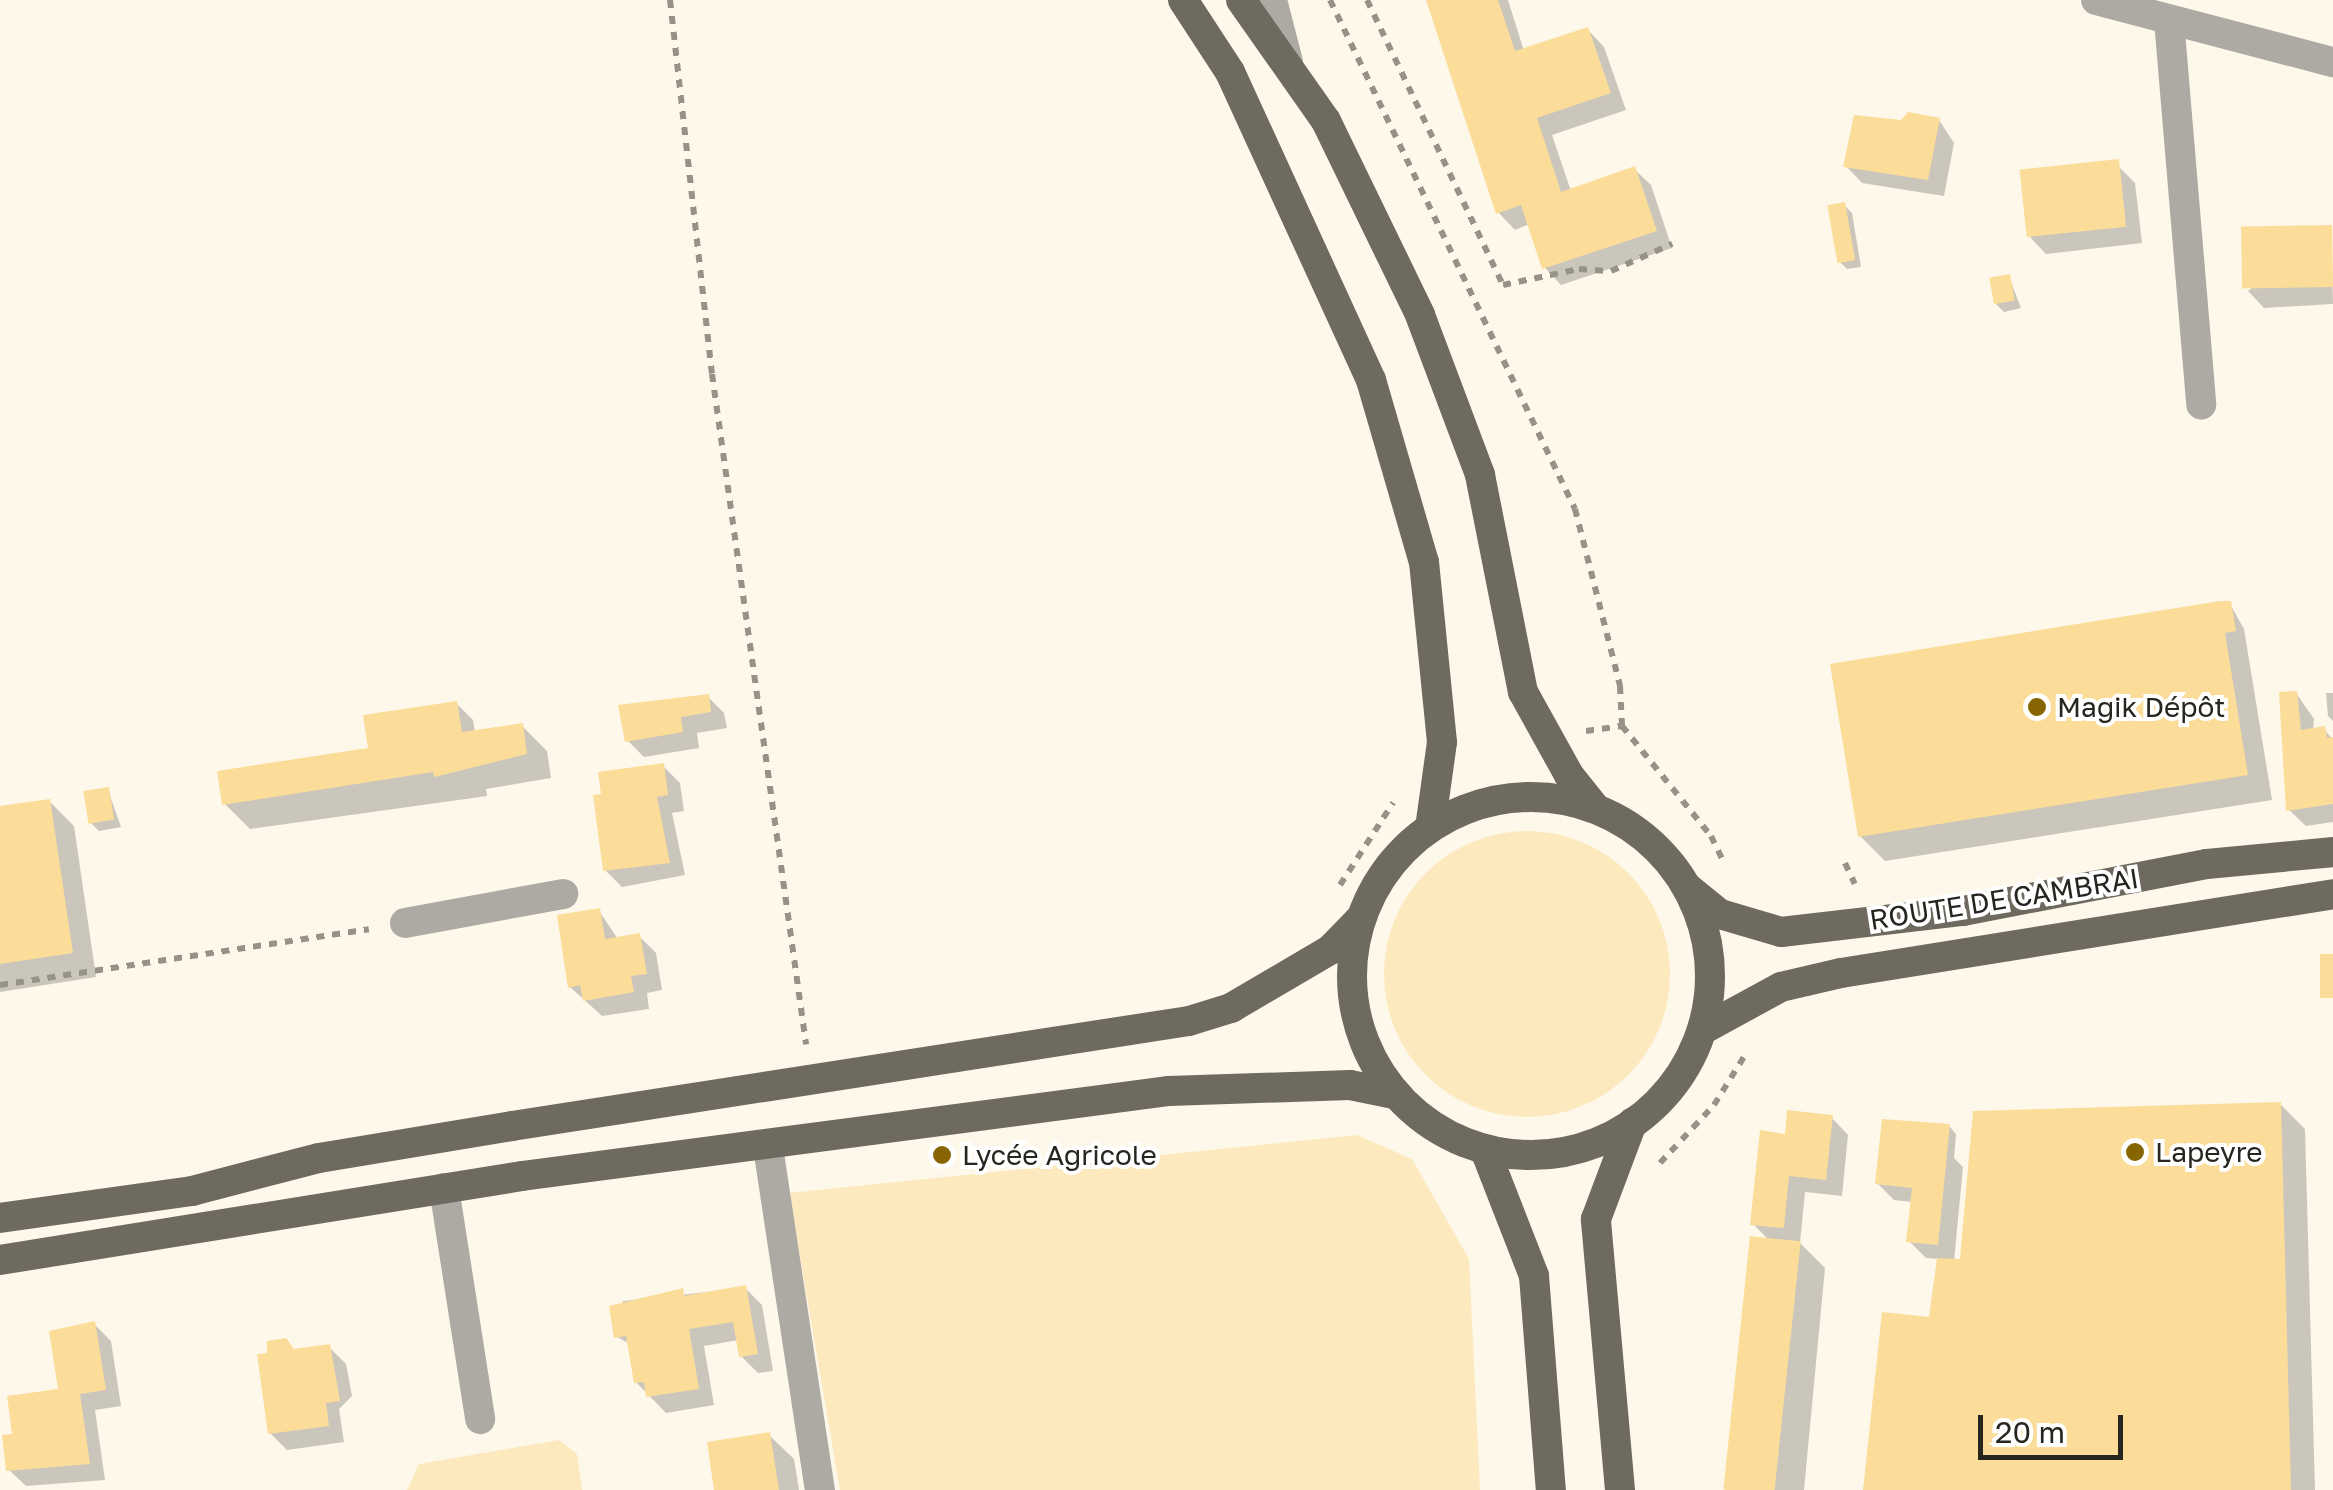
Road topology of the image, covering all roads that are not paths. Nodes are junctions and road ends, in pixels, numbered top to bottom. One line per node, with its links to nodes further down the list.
1 (1183, 0): 10 (main road)
2 (1241, 0): 6 (main road)
3 (1272, 0): 6 (street)
4 (2096, 0): 5 (street)
5 (2169, 20): 7 (street); 8 (street)
6 (1288, 62): 9 (main road)
7 (2333, 62)
8 (2202, 405)
9 (1596, 809): 10 (main road); 12 (main road)
10 (1430, 828): 15 (main road)
11 (2333, 852): 12 (main road, ROUTE DE CAMBRAI)
12 (1687, 887): 17 (main road)
13 (563, 894): 16 (street)
14 (2333, 894): 17 (main road, ROUTE DE CAMBRAI)
15 (1361, 918): 18 (main road); 23 (main road)
16 (405, 923)
17 (1702, 1030): 19 (main road)
18 (1394, 1094): 20 (main road); 21 (main road)
19 (1632, 1124): 21 (main road); 28 (main road)
20 (768, 1147): 22 (main road); 26 (street)
21 (1485, 1150): 27 (main road)
22 (444, 1188): 24 (main road); 25 (street)
23 (0, 1218)
24 (0, 1260)
25 (480, 1419)
26 (820, 1490)
27 (1551, 1490)
28 (1620, 1490)

